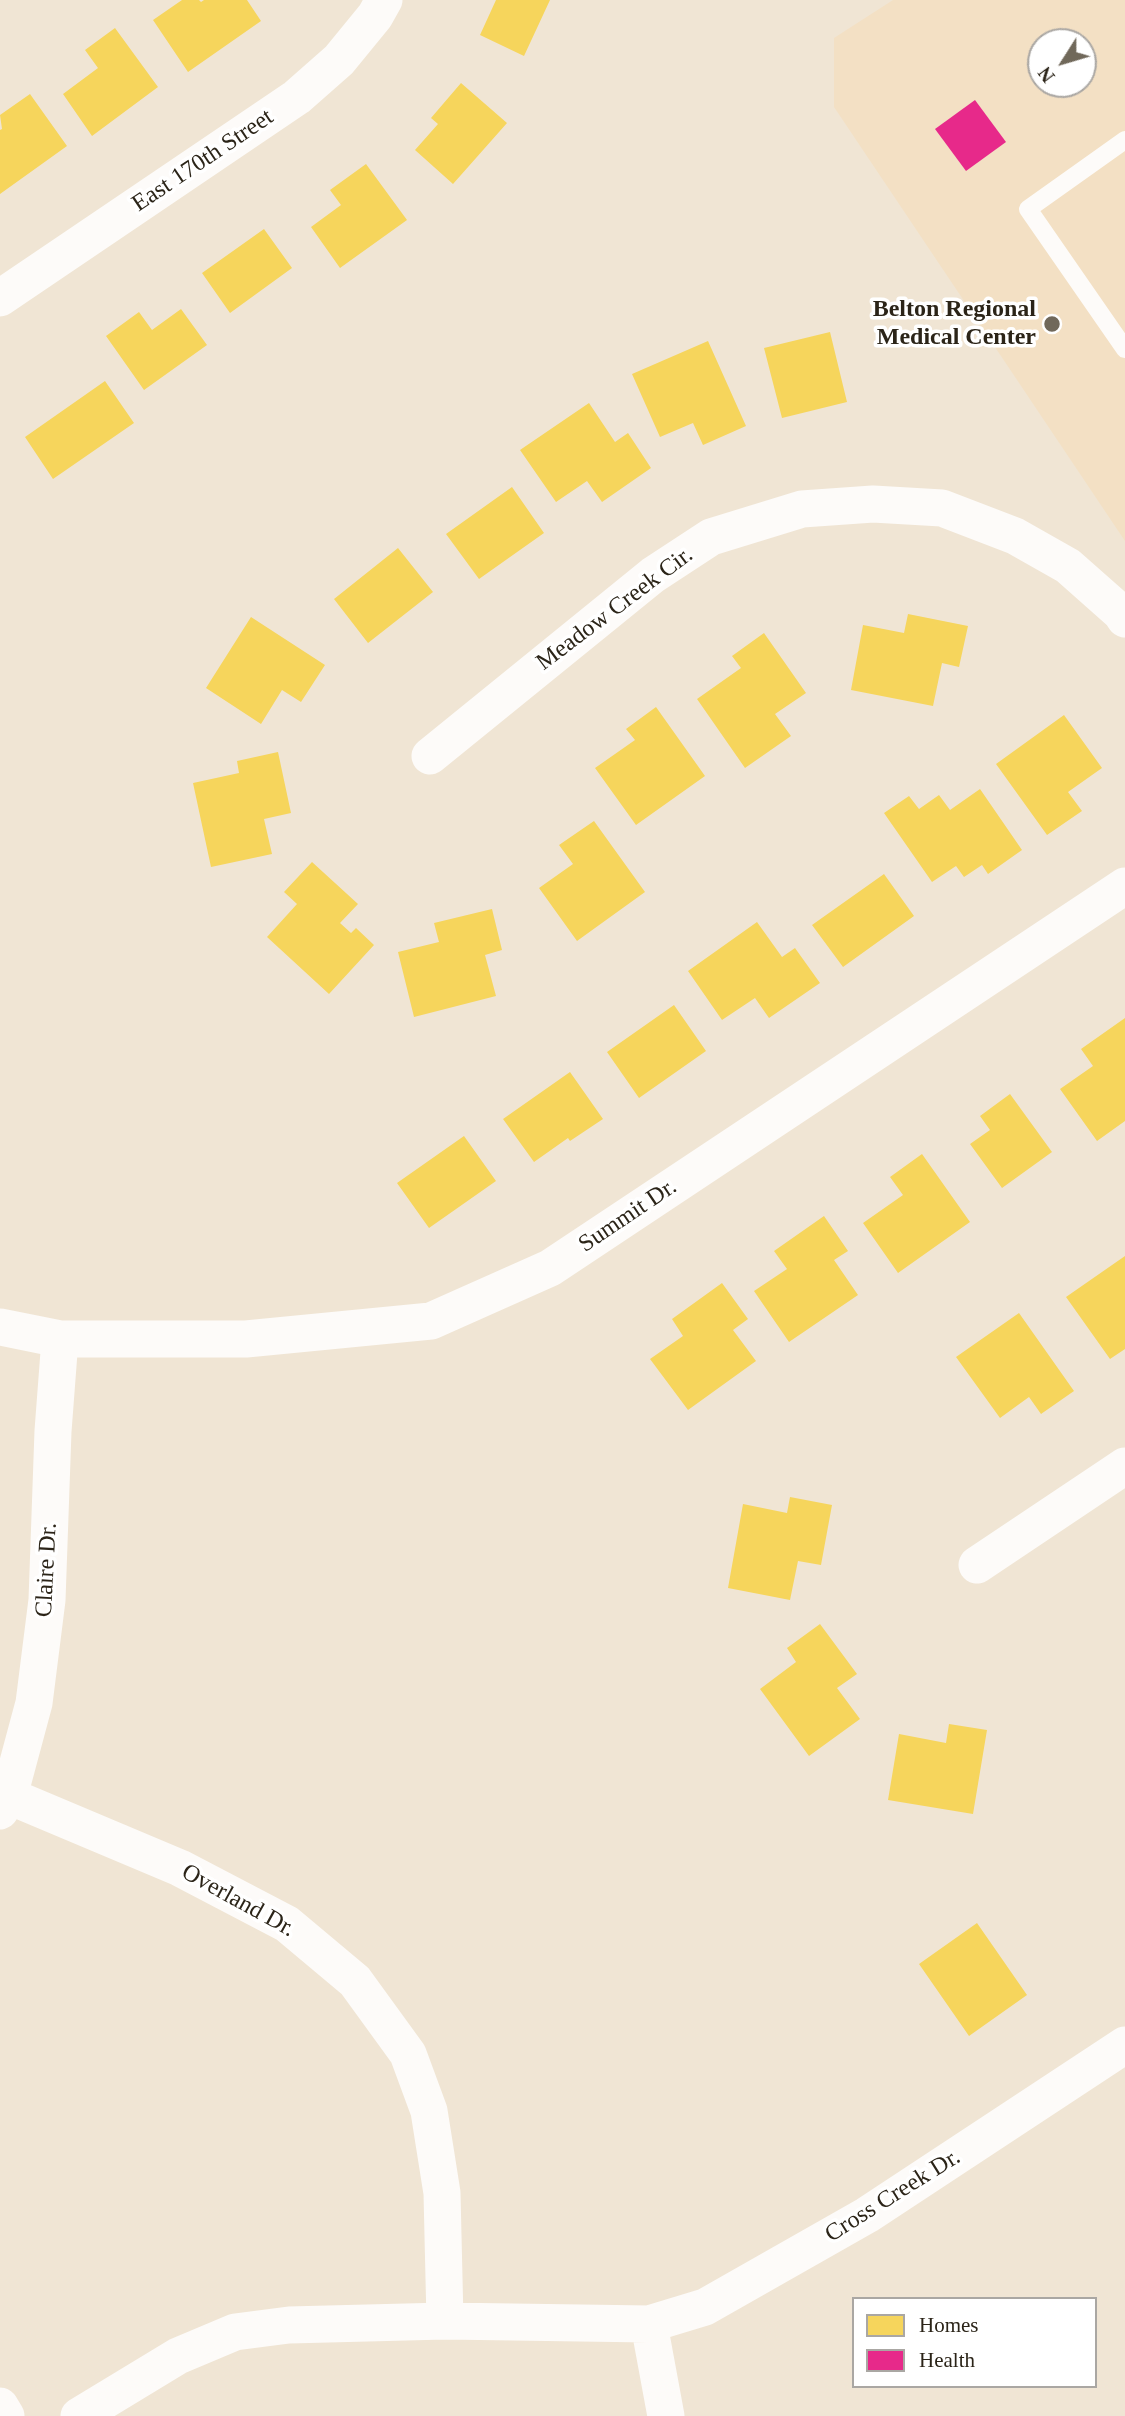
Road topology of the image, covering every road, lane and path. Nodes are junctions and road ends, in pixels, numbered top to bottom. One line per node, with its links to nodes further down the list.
1 (384, 0): 3 (street, East 170th Street)
2 (1125, 140): 4 (lane)
3 (0, 298)
4 (1125, 349)
5 (1125, 619): 6 (street, Meadow Creek Cir.)
6 (430, 756)
7 (1125, 886): 9 (street, Summit Dr.)
8 (0, 1327): 9 (street, Summit Dr.)
9 (60, 1339): 12 (street, Claire Dr.)
10 (1125, 1466): 11 (street)
11 (977, 1565)
12 (5, 1804): 14 (street, Overland Dr.)
13 (1125, 2045): 15 (street, Cross Creek Dr.)
14 (445, 2321): 15 (street, Cross Creek Dr.); 18 (street, Cross Creek Dr.)
15 (649, 2323): 19 (street)
16 (0, 2406): 17 (street)
17 (6, 2416)
18 (79, 2416)
19 (666, 2416)

